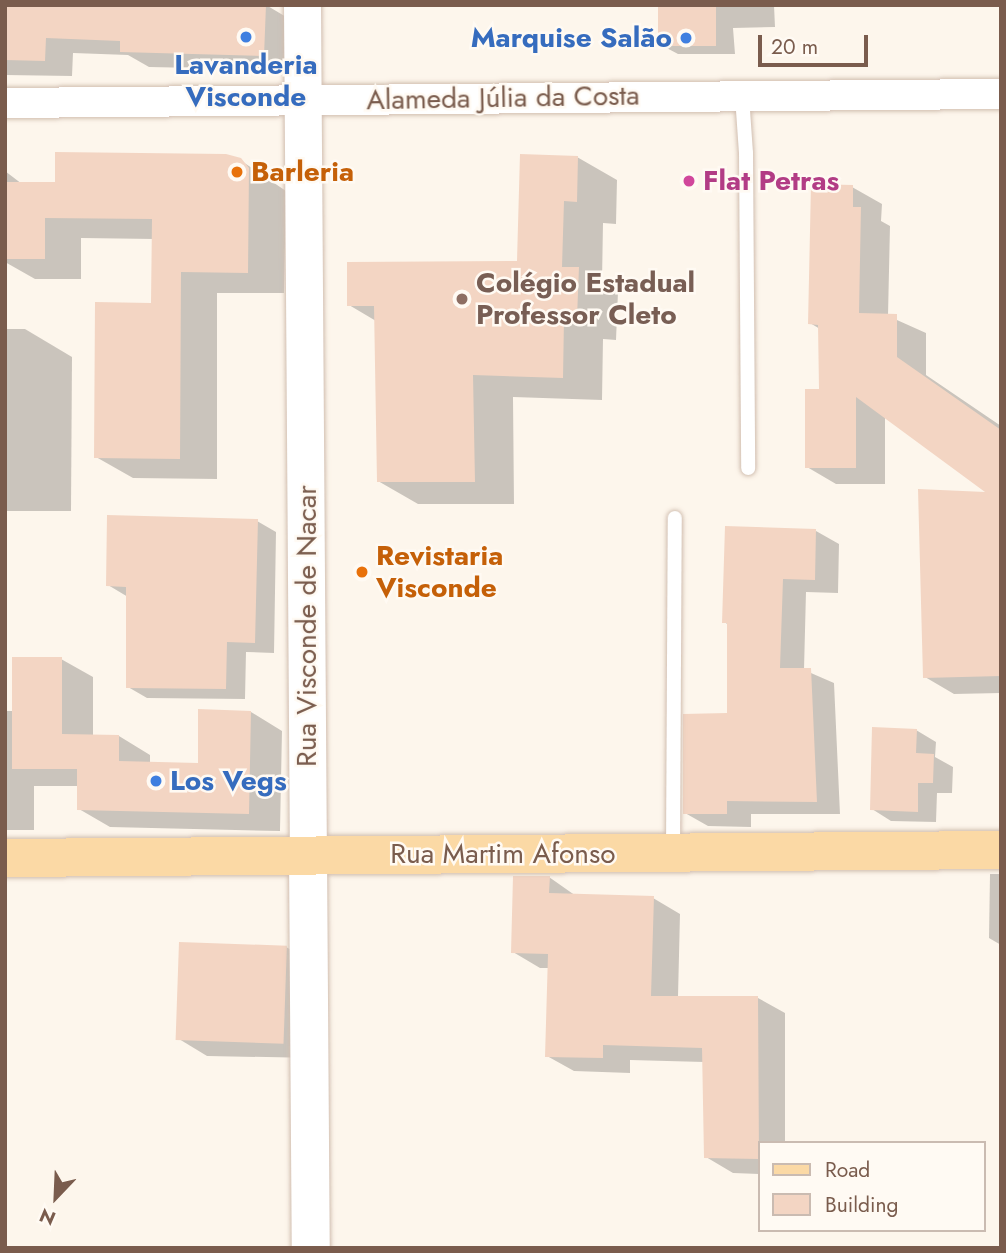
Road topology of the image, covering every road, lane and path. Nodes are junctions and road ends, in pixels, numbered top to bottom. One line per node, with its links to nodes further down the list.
1 (302, 5): 4 (street, Rua Visconde de Nacar)
2 (1001, 94): 3 (street, Alameda Júlia da Costa)
3 (741, 96): 4 (street, Alameda Júlia da Costa); 6 (lane)
4 (303, 100): 5 (street, Alameda Júlia da Costa); 10 (street, Rua Visconde de Nacar)
5 (5, 103)
6 (748, 468)
7 (675, 518): 9 (lane)
8 (1001, 850): 9 (main road, Rua Martim Afonso)
9 (673, 852): 10 (main road, Rua Martim Afonso)
10 (308, 855): 11 (main road, Rua Martim Afonso); 12 (main road, Rua Visconde de Nacar)
11 (5, 858)
12 (311, 1248)

